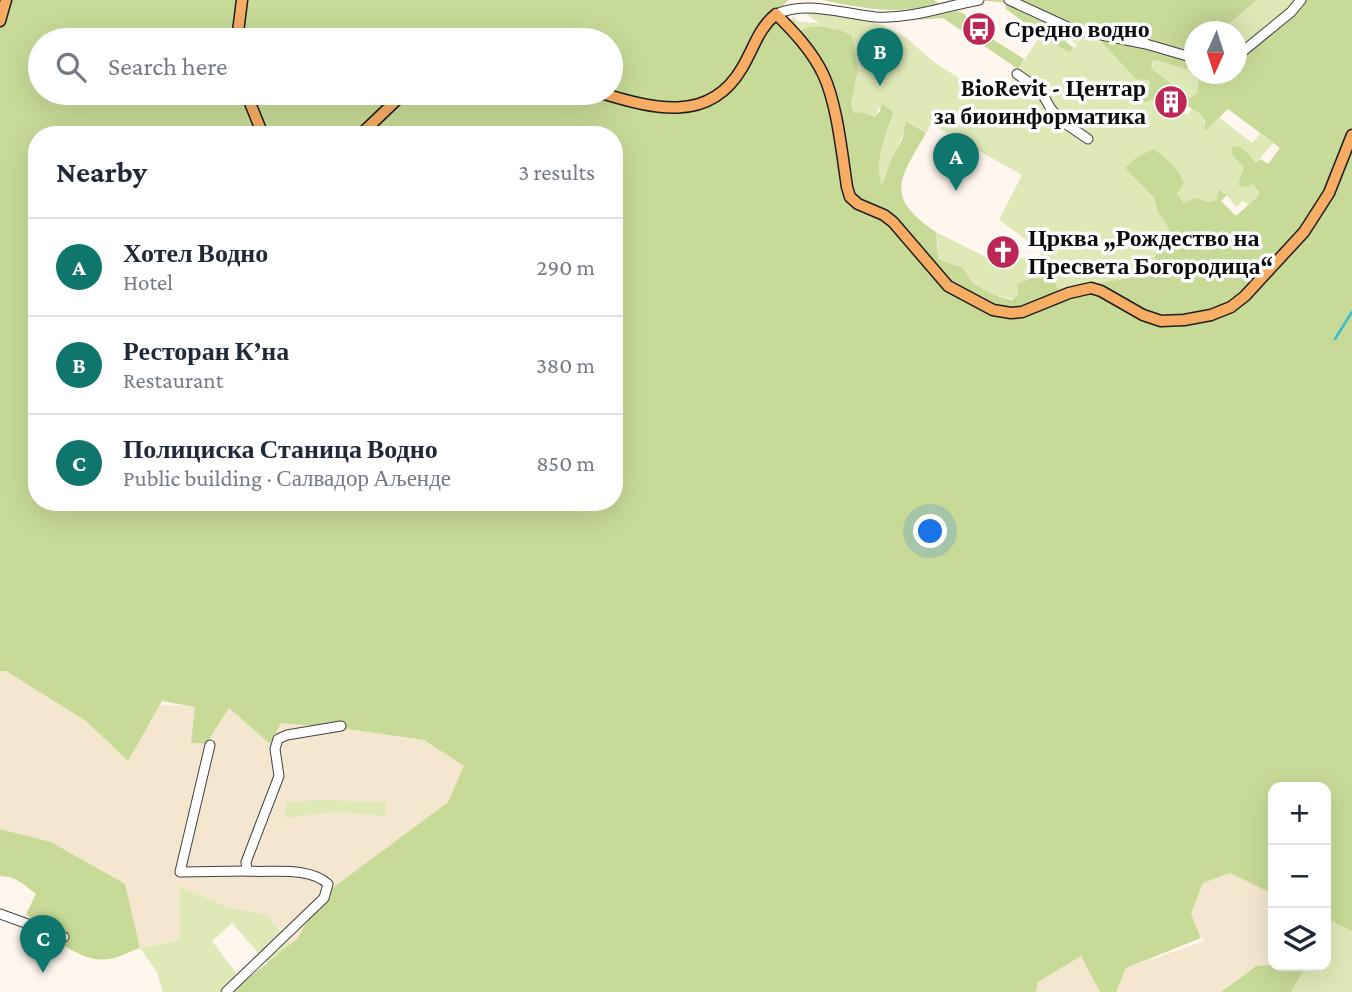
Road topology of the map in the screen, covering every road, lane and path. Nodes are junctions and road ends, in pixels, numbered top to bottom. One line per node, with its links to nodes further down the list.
1 (6, 0): 9 (main road)
2 (242, 0): 10 (main road)
3 (947, 0): 7 (street)
4 (979, 0): 7 (street)
5 (1009, 0): 12 (street)
6 (1300, 0): 11 (street)
7 (960, 4): 8 (street)
8 (776, 14): 14 (main road); 19 (main road)
9 (0, 21)
10 (238, 28)
11 (1247, 49)
12 (1184, 55)
13 (1017, 74): 20 (street)
14 (623, 99)
15 (251, 105): 17 (main road)
16 (391, 105): 18 (main road)
17 (259, 126)
18 (369, 126)
19 (1352, 135)
20 (1088, 139)
21 (341, 726): 23 (street)
22 (210, 745): 23 (street)
23 (247, 871): 26 (street)
24 (0, 914): 25 (street)
25 (64, 937)
26 (226, 992)

